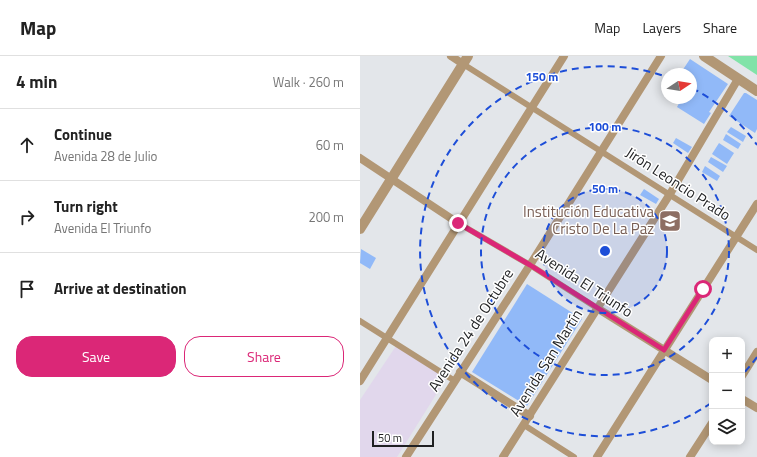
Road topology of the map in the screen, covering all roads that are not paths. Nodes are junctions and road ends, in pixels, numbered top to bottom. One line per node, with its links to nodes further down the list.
1 (451, 56): 5 (street)
2 (564, 56): 8 (street)
3 (661, 56): 9 (street, Avenida 24 de Octubre)
4 (704, 56): 6 (street)
5 (465, 60): 8 (street, Jirón Leoncio Prado); 11 (street)
6 (738, 79): 7 (street); 12 (street, Avenida San Martín)
7 (757, 91)
8 (532, 107): 9 (street, Jirón Leoncio Prado); 14 (street)
9 (601, 151): 12 (street, Jirón Leoncio Prado); 18 (street, Avenida 24 de Octubre)
10 (360, 158): 11 (street, Avenida El Triunfo)
11 (392, 178): 14 (street, Avenida El Triunfo); 15 (street)
12 (670, 194): 16 (street, Jirón Leoncio Prado); 19 (street, Avenida San Martín)
13 (757, 204): 16 (street)
14 (458, 223): 18 (street, Avenida El Triunfo); 21 (street)
15 (360, 229)
16 (736, 237): 17 (street, Jirón Leoncio Prado); 22 (street)
17 (757, 250)
18 (530, 265): 19 (street, Avenida El Triunfo); 24 (street, Avenida 24 de Octubre)
19 (597, 308): 22 (street, Avenida El Triunfo); 31 (street, Avenida San Martín)
20 (360, 321): 21 (street)
21 (388, 338): 27 (street); 28 (street)
22 (664, 350): 26 (street, Avenida El Triunfo); 37 (street)
23 (757, 352): 25 (street)
24 (460, 372): 27 (street, Avenida 24 de Octubre); 31 (street)
25 (744, 373)
26 (709, 378)
27 (455, 380): 34 (street, Avenida 24 de Octubre)
28 (360, 381)
29 (745, 401): 30 (street)
30 (757, 408)
31 (530, 416): 32 (street, Avenida San Martín)
32 (524, 425): 35 (street, Avenida San Martín); 36 (street)
33 (709, 428): 38 (street)
34 (406, 457)
35 (503, 457)
36 (574, 457)
37 (597, 457)
38 (690, 457)

